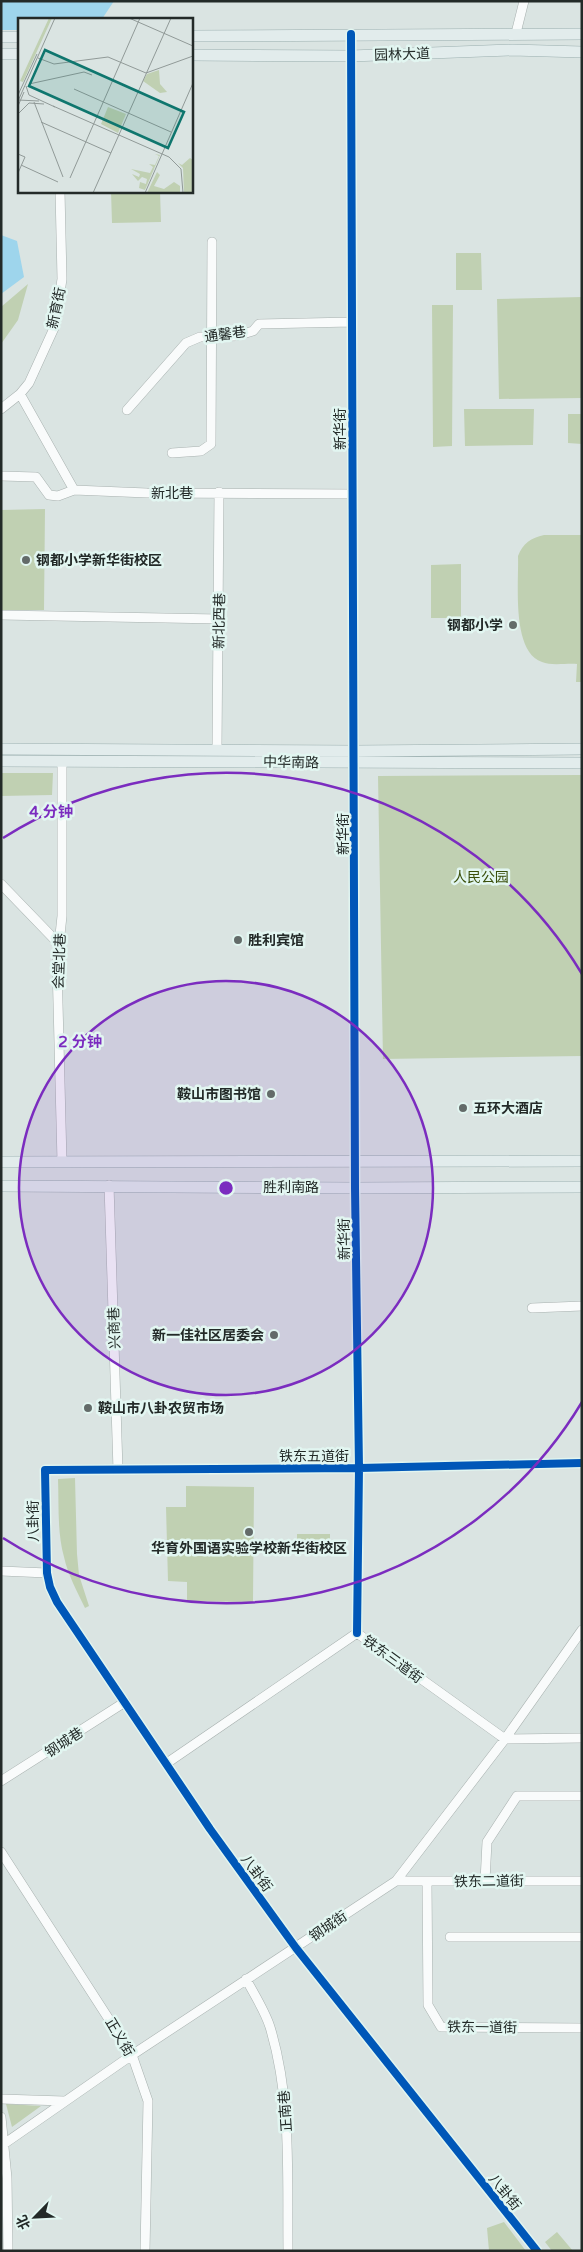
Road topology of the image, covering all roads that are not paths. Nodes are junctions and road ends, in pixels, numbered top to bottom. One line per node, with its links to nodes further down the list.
1 (524, 1): 2 (street)
2 (516, 33): 3 (main road, 园林大道); 4 (main road, 园林大道)
3 (352, 34): 5 (main road, 园林大道); 12 (street, 新华街)
4 (582, 34)
5 (192, 36)
6 (1, 37): 7 (main road)
7 (18, 37)
8 (582, 52): 12 (main road, 园林大道)
9 (1, 54): 10 (main road)
10 (18, 54)
11 (192, 55): 12 (main road, 园林大道)
12 (351, 56): 15 (street, 新华街)
13 (60, 192): 17 (street, 新育街)
14 (212, 242): 16 (street)
15 (352, 322): 16 (street, 通馨巷); 24 (street, 新华街)
16 (212, 337): 19 (street, 通馨巷); 20 (street)
17 (20, 394): 18 (street, 新育街); 22 (street)
18 (1, 409)
19 (126, 410)
20 (172, 453)
21 (1, 476): 22 (street, 新北巷)
22 (74, 490): 23 (street, 新北巷)
23 (219, 492): 24 (street, 新北巷); 26 (street, 新北西巷)
24 (353, 494): 30 (street, 新华街)
25 (1, 615): 26 (street)
26 (219, 619): 29 (street, 新北西巷)
27 (1, 748): 29 (main road)
28 (582, 749): 30 (main road)
29 (217, 750): 30 (main road)
30 (355, 757): 32 (main road, 中华南路); 33 (main road, 中华南路); 36 (street, 新华街)
31 (1, 761): 32 (main road, 中华南路)
32 (62, 761): 35 (street, 会堂北巷)
33 (582, 763)
34 (1, 884): 35 (street)
35 (58, 943): 39 (street, 会堂北巷)
36 (355, 1161): 37 (main road, 胜利南路); 39 (main road, 胜利南路); 43 (street, 新华街)
37 (582, 1161)
38 (1, 1162): 39 (main road, 胜利南路)
39 (62, 1162)
40 (109, 1185): 41 (main road, 胜利南路); 43 (main road, 胜利南路); 49 (street, 兴商巷)
41 (1, 1186)
42 (582, 1186): 43 (main road, 胜利南路)
43 (355, 1188): 47 (street, 新华街)
44 (582, 1306): 45 (street)
45 (532, 1308)
46 (582, 1463): 47 (street, 铁东五道街)
47 (358, 1468): 49 (street, 铁东五道街); 53 (street, 新华街)
48 (45, 1470): 49 (street, 铁东五道街); 51 (street, 八卦街)
49 (118, 1470)
50 (1, 1571): 51 (street)
51 (46, 1573): 54 (street, 八卦街)
52 (582, 1630): 56 (street, 钢城街)
53 (357, 1633): 56 (street, 铁东三道街); 57 (street, 铁东三道街)
54 (125, 1702): 57 (street, 八卦街); 58 (street, 钢城巷)
55 (582, 1738): 56 (street)
56 (505, 1739): 62 (street, 钢城街)
57 (167, 1763): 67 (street, 八卦街)
58 (1, 1781)
59 (582, 1796): 63 (street)
60 (1, 1852): 70 (street, 正义街)
61 (582, 1880): 63 (street, 铁东二道街)
62 (396, 1881): 64 (street, 铁东二道街); 67 (street, 钢城街)
63 (484, 1881): 64 (street, 铁东二道街)
64 (427, 1882): 69 (street, 铁东一道街)
65 (450, 1937): 66 (street)
66 (582, 1937)
67 (296, 1948): 68 (street, 钢城街); 78 (street, 八卦街)
68 (246, 1979): 70 (street, 钢城街); 77 (street, 正南巷)
69 (582, 2028)
70 (132, 2055): 72 (street, 钢城街); 76 (street, 正义街)
71 (1, 2098): 72 (street)
72 (64, 2101): 74 (street, 钢城街)
73 (1, 2117): 74 (street)
74 (2, 2145): 75 (street)
75 (8, 2251)
76 (145, 2251)
77 (288, 2251)
78 (537, 2251)

